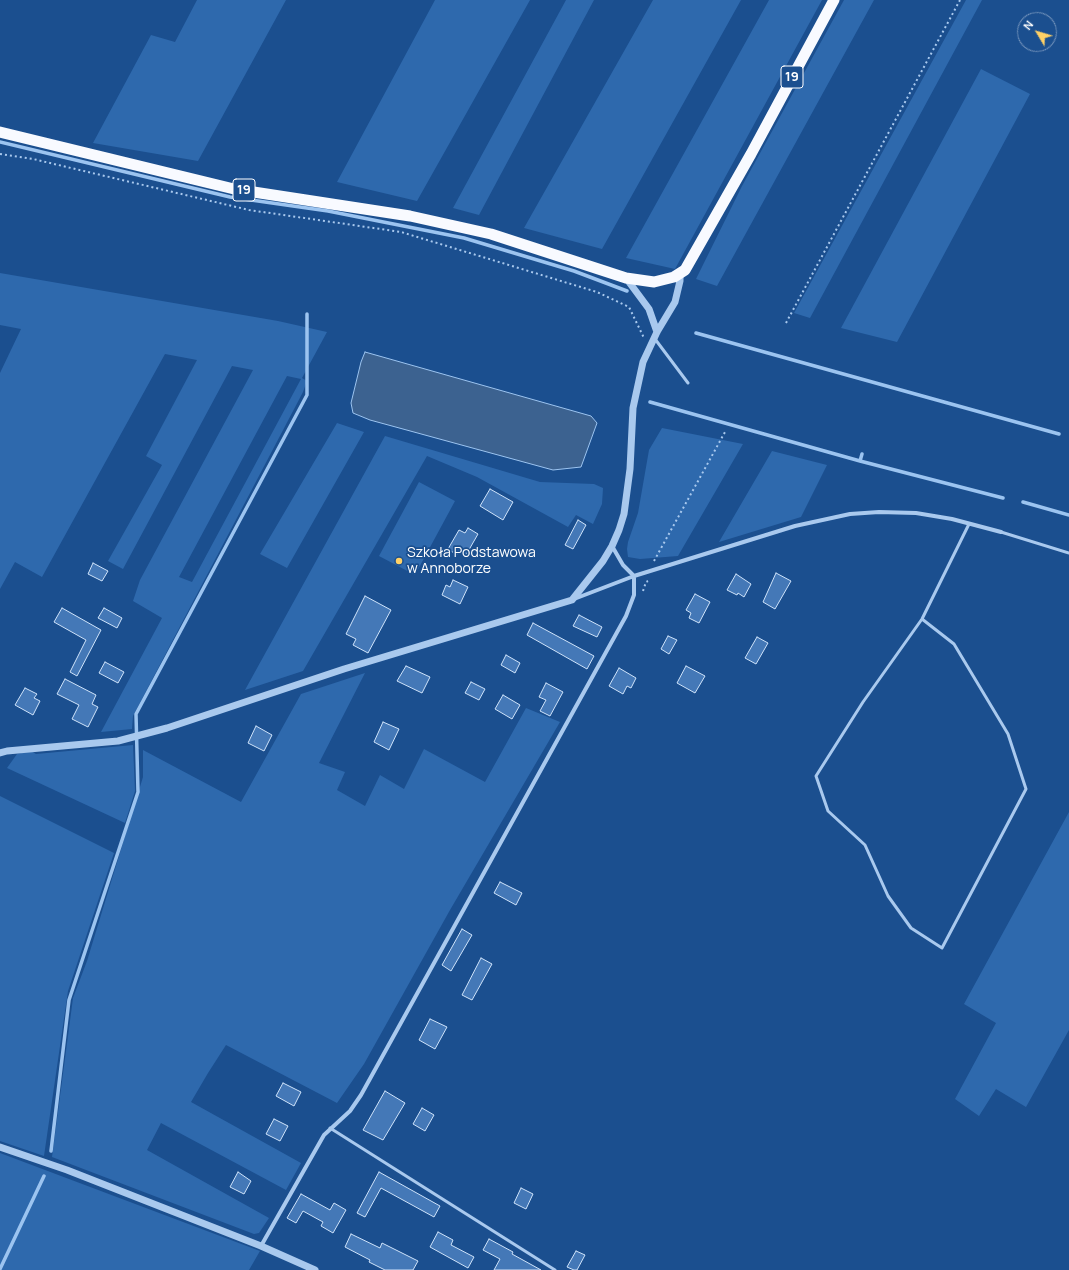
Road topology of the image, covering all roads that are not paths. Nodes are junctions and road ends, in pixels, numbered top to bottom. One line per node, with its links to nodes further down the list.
1 (834, 0): 3 (highway, 19)
2 (0, 132): 4 (highway, 19)
3 (680, 274): 4 (highway, 19); 5 (street)
4 (626, 278): 5 (street)
5 (655, 335): 6 (lane); 9 (street)
6 (688, 383)
7 (969, 524): 8 (street); 11 (street); 13 (lane)
8 (1001, 532): 10 (lane)
9 (612, 546): 11 (street); 12 (street)
10 (1069, 553)
11 (634, 576): 12 (street); 15 (street)
12 (572, 600): 14 (street)
13 (922, 619): 13 (lane)
14 (0, 753)
15 (330, 1128): 17 (street); 19 (lane)
16 (0, 1147): 17 (street)
17 (261, 1246): 18 (street)
18 (315, 1270)
19 (555, 1270)

